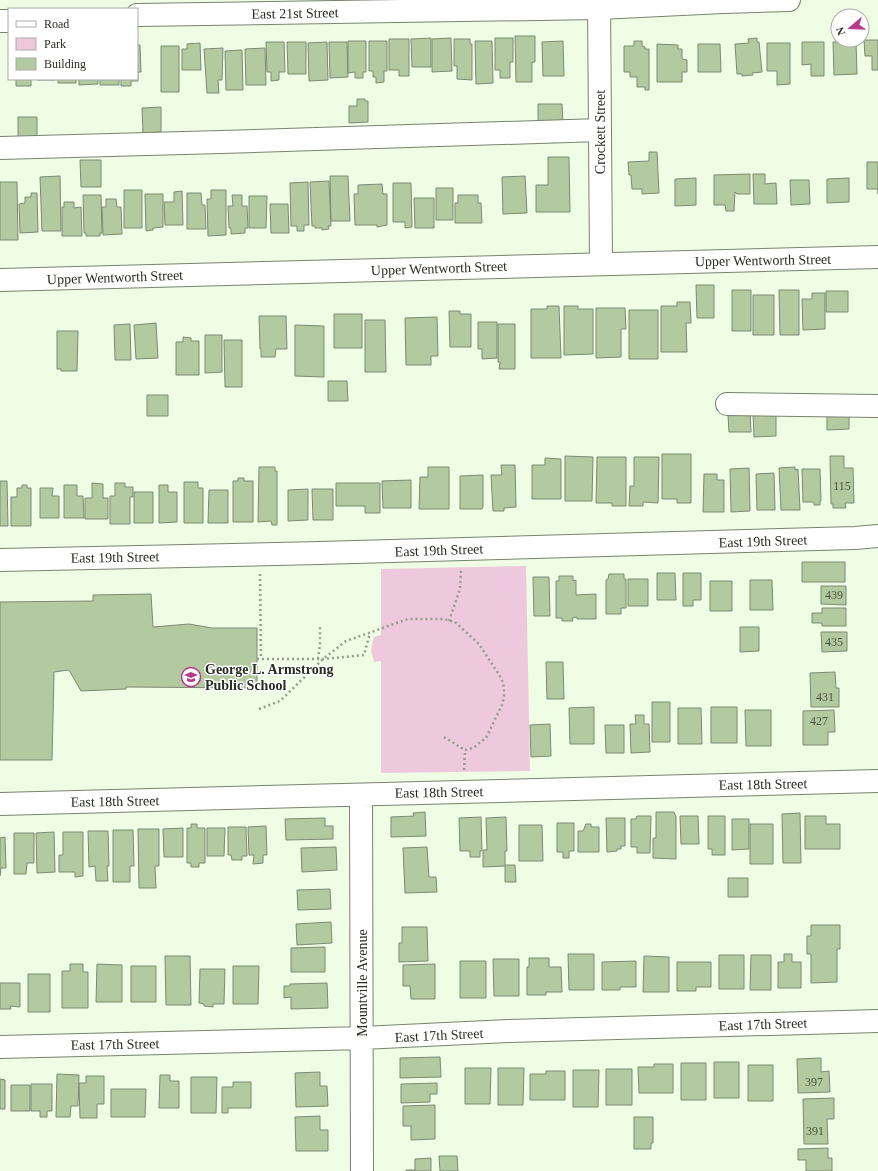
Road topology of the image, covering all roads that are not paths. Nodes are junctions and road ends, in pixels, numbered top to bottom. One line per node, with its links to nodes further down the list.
1 (789, 0): 2 (street, East 21st Street)
2 (599, 4): 3 (street, East 21st Street); 4 (street, Crockett Street)
3 (138, 16)
4 (600, 130): 5 (street); 8 (street, Crockett Street)
5 (0, 148)
6 (878, 257): 7 (street); 8 (street, Upper Wentworth Street)
7 (878, 260)
8 (601, 263): 9 (street, Upper Wentworth Street)
9 (0, 280)
10 (727, 404): 11 (street)
11 (878, 406)
12 (878, 536): 13 (street, East 19th Street)
13 (0, 560)
14 (878, 781): 15 (street, East 18th Street)
15 (361, 795): 16 (street, East 18th Street); 18 (street, Mountville Avenue)
16 (0, 804)
17 (878, 1021): 18 (street, East 17th Street)
18 (362, 1038): 19 (street, East 17th Street); 20 (street, Mountville Avenue)
19 (0, 1047)
20 (362, 1171)

